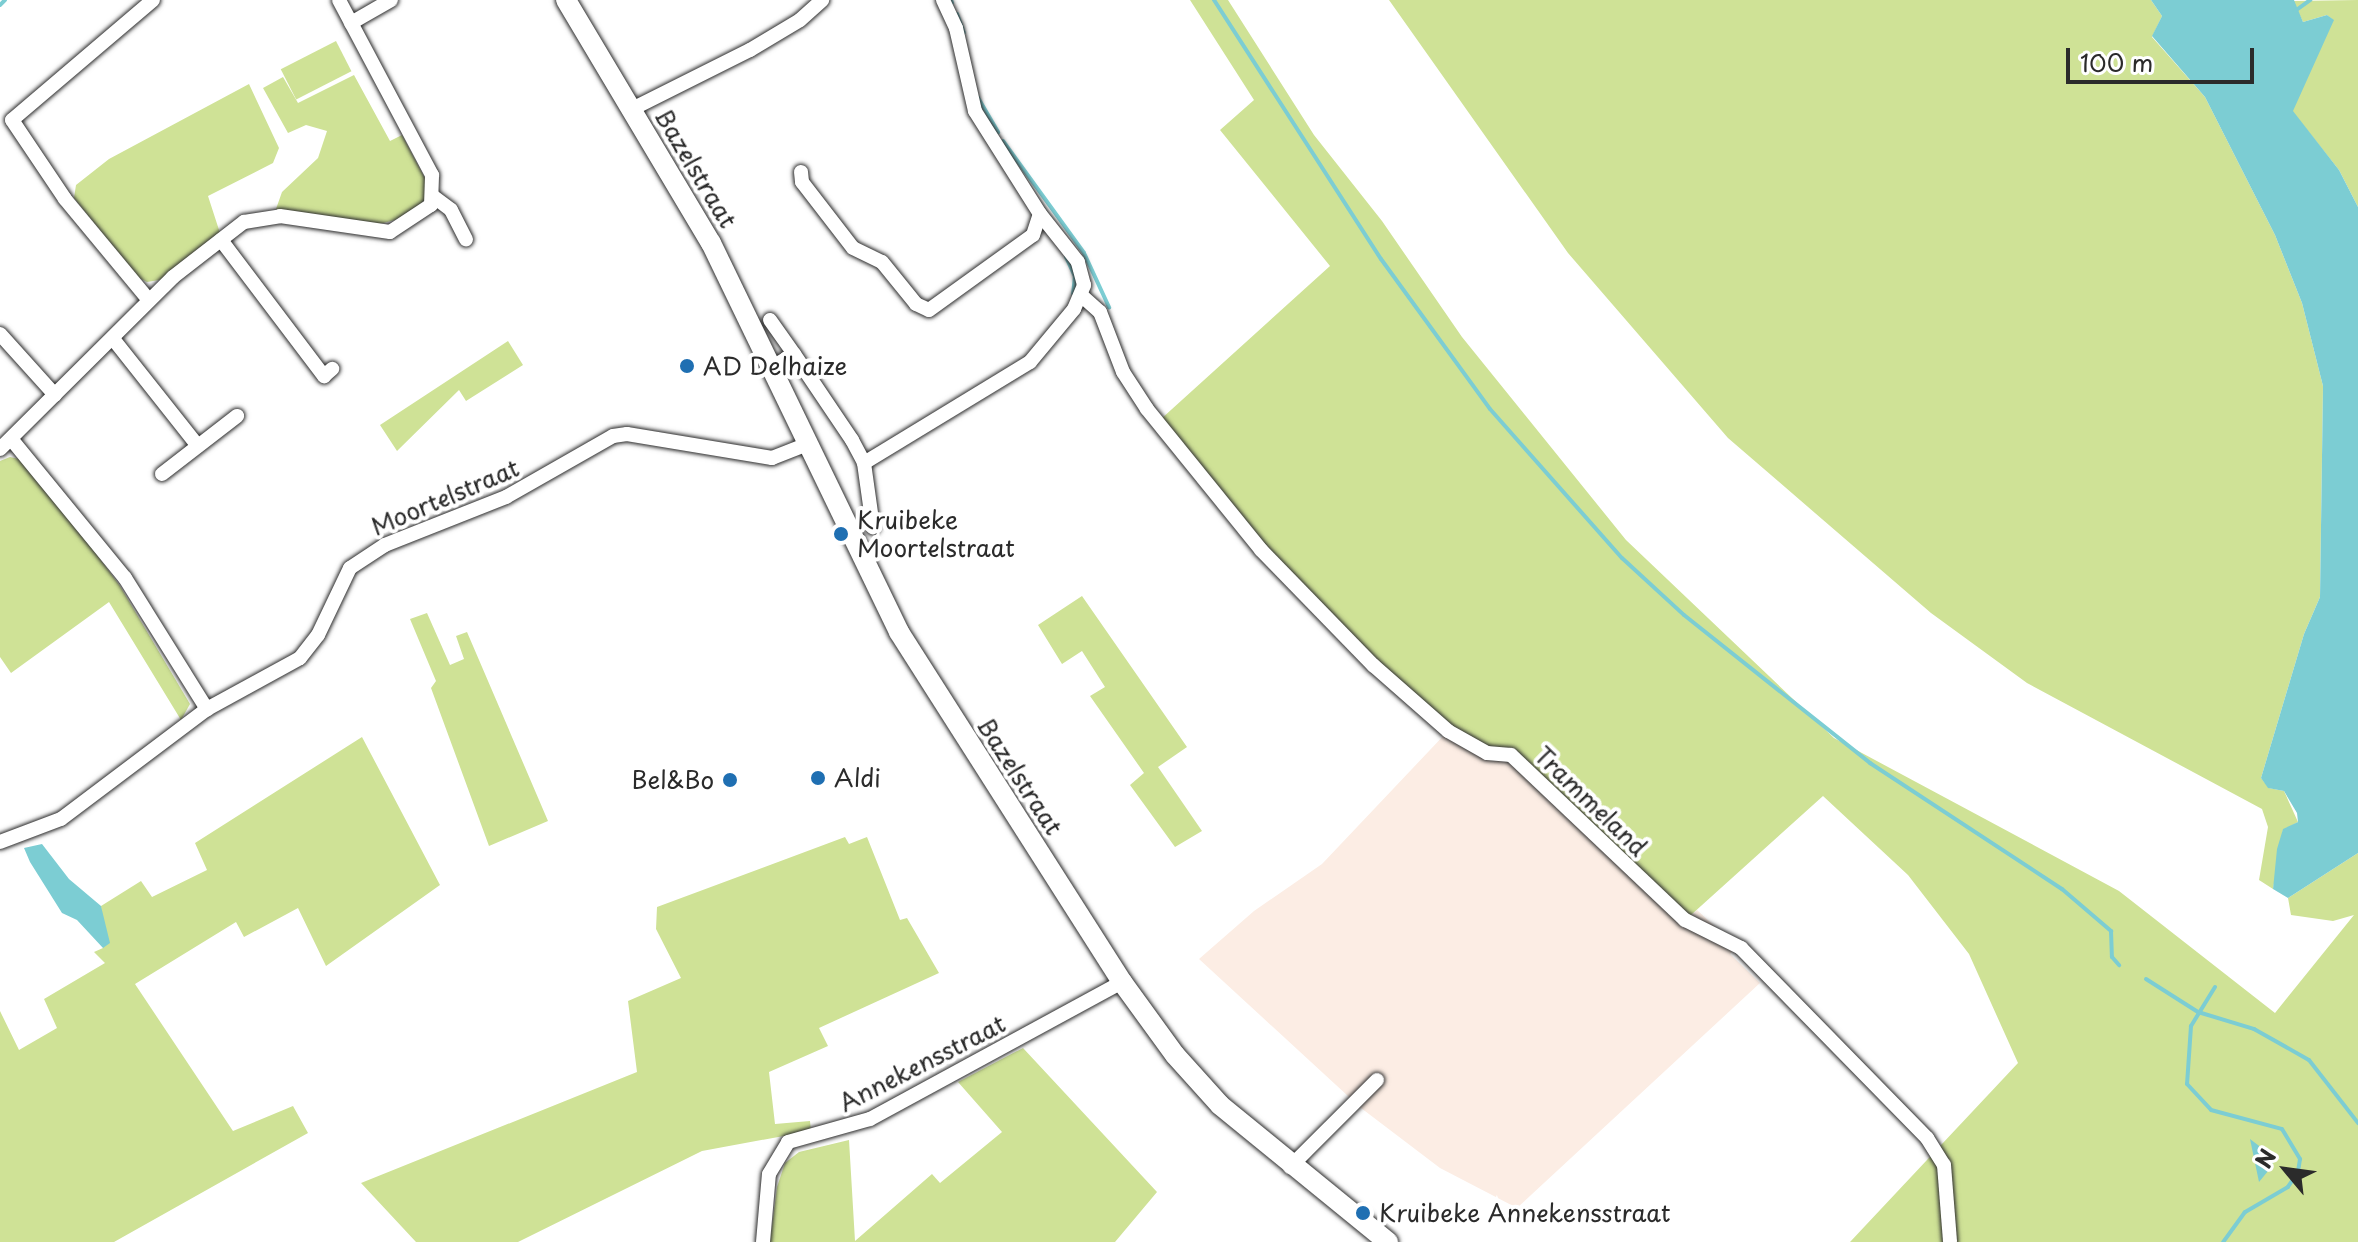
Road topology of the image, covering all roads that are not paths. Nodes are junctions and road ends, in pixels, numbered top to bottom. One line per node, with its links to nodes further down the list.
1 (153, 0): 9 (street)
2 (339, 0): 7 (street)
3 (391, 0): 7 (street)
4 (566, 0): 8 (main road, Bazelstraat)
5 (822, 0): 8 (street)
6 (943, 0): 12 (street)
7 (351, 23): 11 (street)
8 (630, 110): 21 (main road, Bazelstraat)
9 (6, 120): 16 (street)
10 (801, 172): 12 (street)
11 (434, 197): 13 (street); 14 (street)
12 (1040, 214): 15 (street)
13 (466, 239)
14 (221, 240): 16 (street); 22 (street)
15 (1082, 296): 28 (street); 38 (street, Trammeland)
16 (149, 300): 19 (street)
17 (770, 320): 20 (street)
18 (0, 334): 23 (street)
19 (114, 340): 23 (street); 27 (street)
20 (794, 354): 21 (street); 28 (street)
21 (774, 366): 25 (main road, Bazelstraat)
22 (328, 376)
23 (55, 395): 26 (street)
24 (237, 416): 27 (street)
25 (810, 443): 31 (street, Moortelstraat); 33 (main road, Bazelstraat)
26 (6, 444): 31 (street)
27 (198, 446): 29 (street)
28 (864, 463): 30 (street)
29 (162, 474)
30 (873, 527)
31 (207, 709): 32 (street, Moortelstraat)
32 (0, 842)
33 (1122, 982): 35 (main road, Bazelstraat); 36 (street, Annekensstraat)
34 (1377, 1080): 35 (street)
35 (1290, 1167): 37 (main road, Bazelstraat)
36 (763, 1242)
37 (1388, 1242)
38 (1950, 1242)

